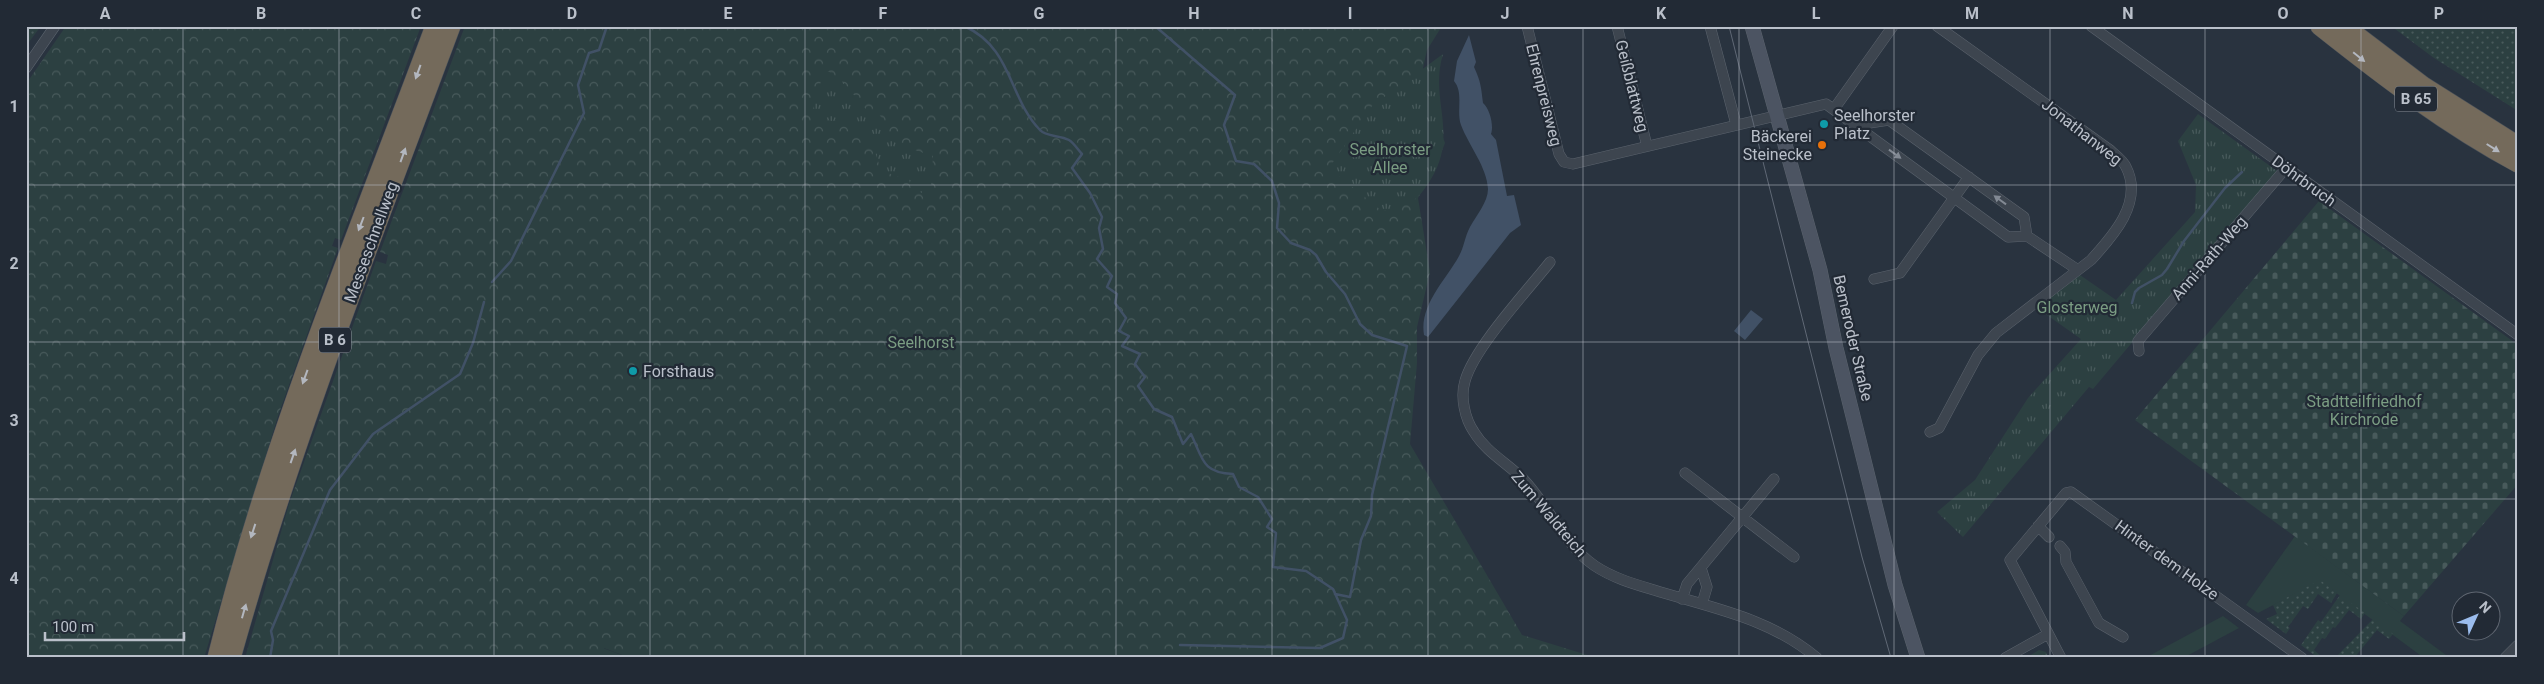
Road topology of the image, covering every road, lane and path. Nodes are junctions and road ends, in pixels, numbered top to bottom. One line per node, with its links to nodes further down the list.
1 (55, 26): 13 (street)
2 (435, 26): 44 (highway, Messeschnellweg / B 6, one-way to 44)
3 (451, 26): 45 (highway, Messeschnellweg / B 6, one-way to 3)
4 (1527, 26): 18 (street, Ehrenpreisweg)
5 (1617, 26): 18 (street, Geißblattweg)
6 (1710, 26): 16 (street)
7 (1752, 26): 15 (main road, Bemeroder Straße)
8 (1893, 26): 14 (street)
9 (1938, 26): 26 (street, Jonathanweg)
10 (2320, 26): 20 (highway, B 65, one-way to 20)
11 (2344, 26): 19 (highway, B 65)
12 (2096, 28): 21 (street, Döhrbruch)
13 (26, 68)
14 (1834, 109): 15 (street); 17 (street)
15 (1778, 114): 16 (street); 47 (main road, Bemeroder Straße)
16 (1736, 124): 18 (street)
17 (1856, 125): 22 (street); 23 (street, one-way to 23)
18 (1647, 146)
19 (2518, 146)
20 (2518, 163)
21 (2286, 168): 28 (street, Döhrbruch); 29 (street, Anni-Rath-Weg)
22 (1969, 177): 23 (street); 24 (street, one-way to 22)
23 (1954, 198): 24 (street); 27 (street)
24 (2027, 236): 26 (street)
25 (1550, 262): 39 (street, Zum Waldteich)
26 (2078, 270): 30 (street)
27 (1874, 279)
28 (2518, 336)
29 (2139, 351)
30 (1930, 432)
31 (1685, 473): 33 (street)
32 (1774, 479): 33 (street)
33 (1741, 516): 37 (street); 38 (street)
34 (2038, 526): 35 (street); 41 (street, Hinter dem Holze); 50 (street, Hinter dem Holze)
35 (2049, 537)
36 (2060, 546): 42 (street)
37 (1794, 557)
38 (1700, 568): 39 (street); 40 (street)
39 (1682, 599): 40 (street, Zum Waldteich)
40 (1702, 604): 46 (street, Zum Waldteich)
41 (2048, 634): 48 (street); 49 (street, Hinter dem Holze)
42 (2123, 638)
43 (2518, 645): 51 (street)
44 (217, 658)
45 (231, 658)
46 (1817, 658)
47 (1918, 658)
48 (2005, 658)
49 (2061, 658)
50 (2302, 658)
51 (2505, 658)

